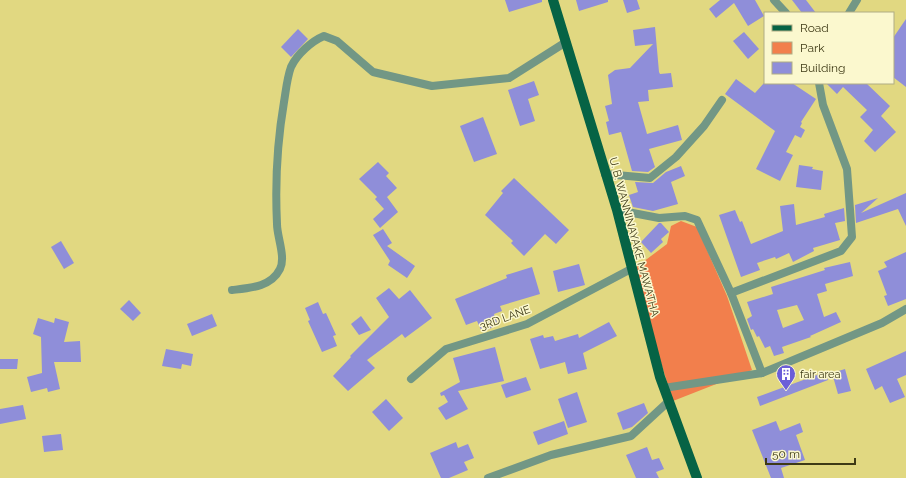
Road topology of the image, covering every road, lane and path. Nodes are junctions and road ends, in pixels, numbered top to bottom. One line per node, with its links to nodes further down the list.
1 (553, 0): 6 (main road, U. B. WANNINAYAKE MAWATHA)
2 (774, 0): 4 (street)
3 (857, 0): 5 (street)
4 (785, 12)
5 (850, 12)
6 (566, 42): 9 (main road, U. B. WANNINAYAKE MAWATHA); 12 (street)
7 (819, 84): 13 (street)
8 (722, 100): 9 (street)
9 (605, 174): 10 (main road, U. B. WANNINAYAKE MAWATHA)
10 (617, 210): 11 (main road, U. B. WANNINAYAKE MAWATHA); 13 (street)
11 (631, 270): 16 (street, 3RD LANE); 17 (main road, U. B. WANNINAYAKE MAWATHA)
12 (232, 290)
13 (730, 293): 15 (street)
14 (906, 309): 15 (street)
15 (762, 373): 17 (street)
16 (411, 380)
17 (664, 388): 18 (main road, U. B. WANNINAYAKE MAWATHA)
18 (669, 401): 19 (street); 20 (main road, U. B. WANNINAYAKE MAWATHA)
19 (488, 478)
20 (697, 478)

